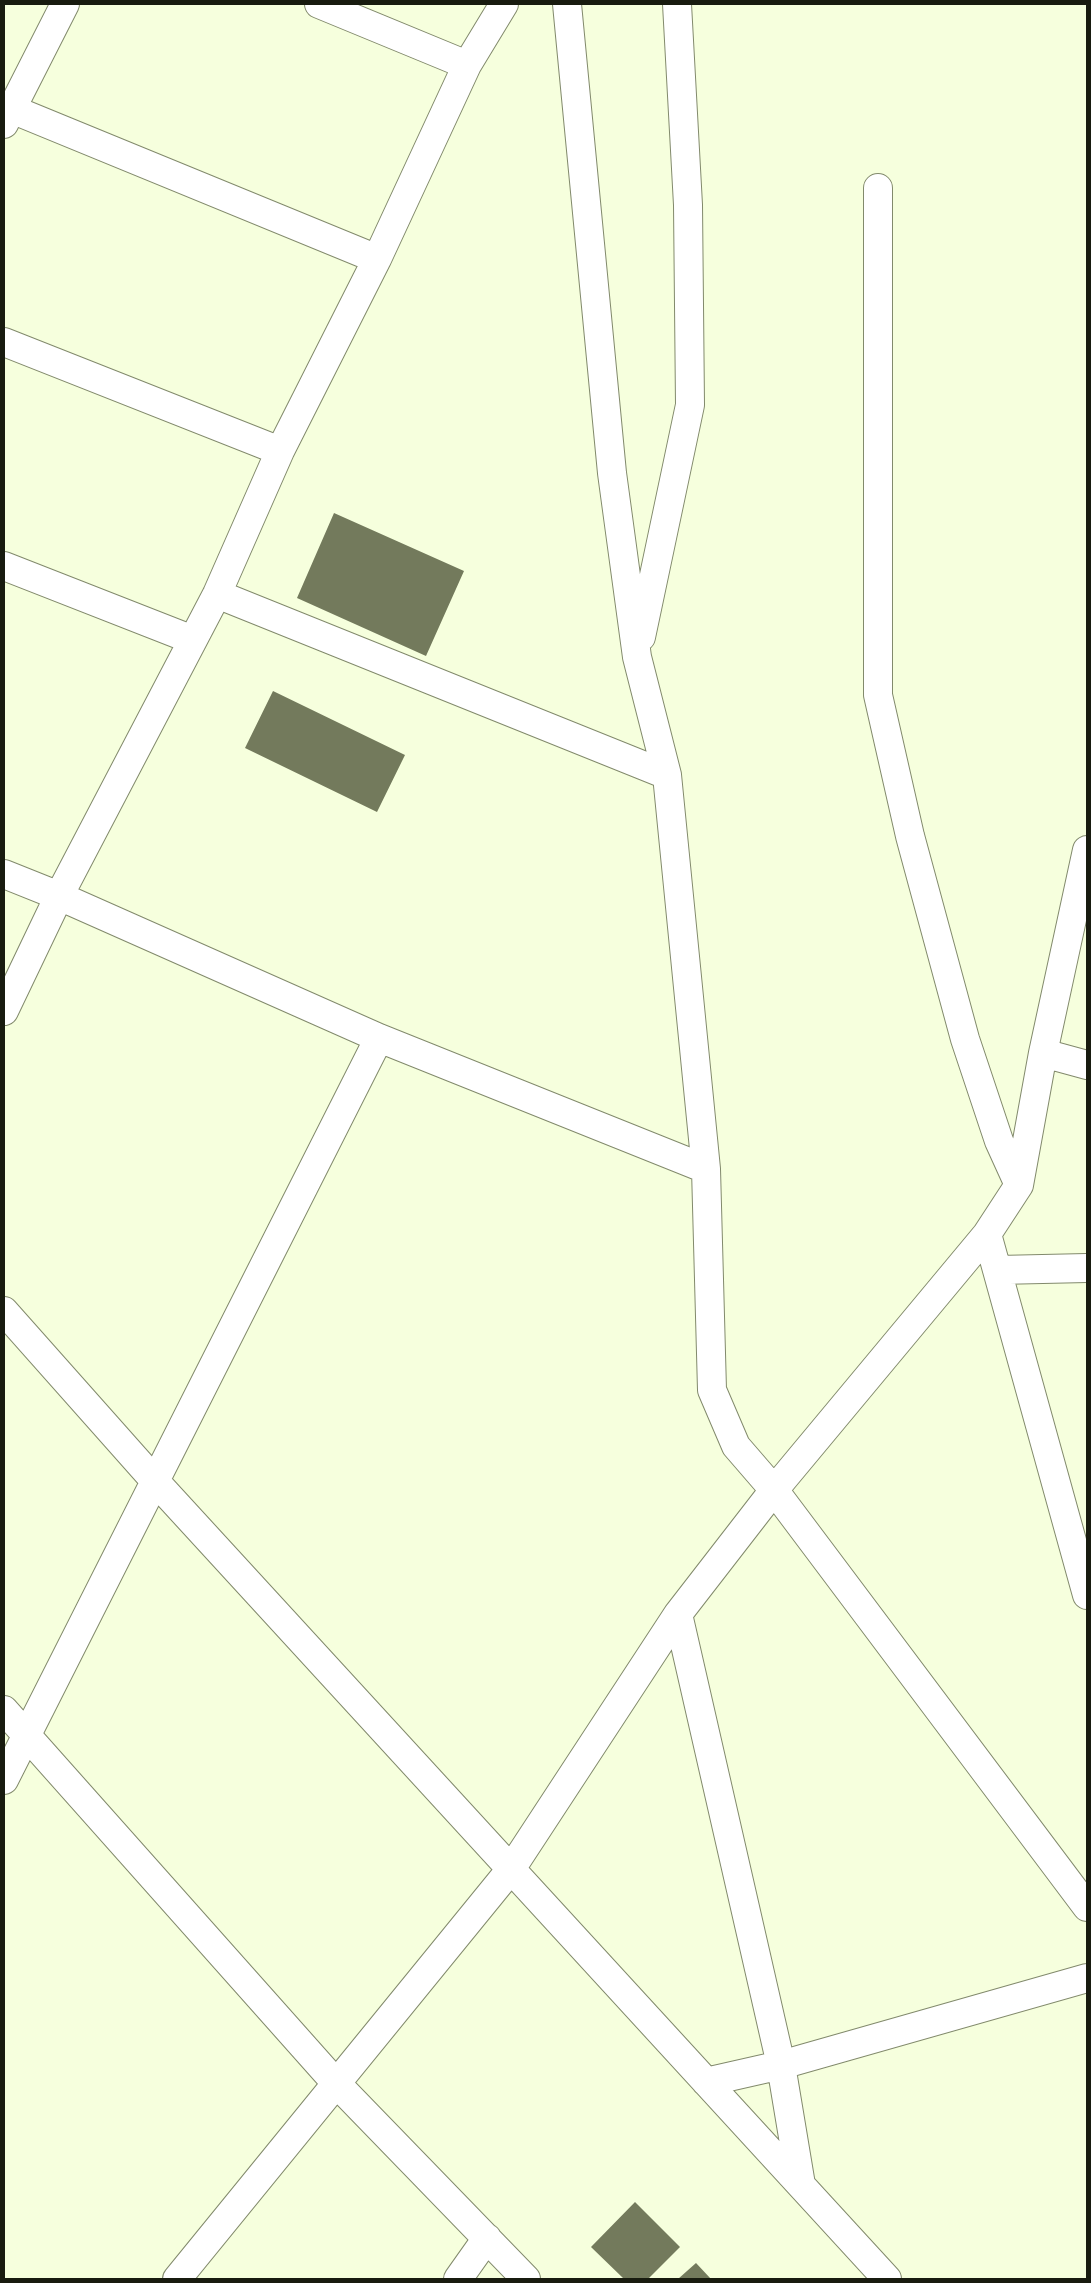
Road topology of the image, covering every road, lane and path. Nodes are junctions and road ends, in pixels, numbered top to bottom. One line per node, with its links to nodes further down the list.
1 (65, 4): 7 (street)
2 (319, 4): 6 (street)
3 (504, 4): 6 (street)
4 (567, 4): 15 (street)
5 (677, 4): 15 (street)
6 (467, 64): 9 (street)
7 (6, 113): 9 (street)
8 (878, 188): 25 (street)
9 (377, 259): 11 (street)
10 (4, 342): 11 (street)
11 (280, 451): 13 (street)
12 (4, 566): 14 (street)
13 (217, 594): 14 (street); 16 (street)
14 (193, 640): 19 (street)
15 (637, 656): 16 (street)
16 (667, 775): 24 (street)
17 (1087, 850): 22 (street)
18 (4, 874): 19 (street)
19 (59, 896): 20 (street); 21 (street)
20 (4, 1011)
21 (379, 1038): 24 (street); 30 (street)
22 (1043, 1054): 23 (street); 25 (street)
23 (1087, 1065)
24 (706, 1169): 31 (street)
25 (1019, 1185): 26 (street)
26 (987, 1234): 28 (street); 31 (street)
27 (1087, 1268): 28 (street)
28 (998, 1270): 32 (street)
29 (4, 1311): 30 (street)
30 (155, 1481): 35 (street); 37 (street)
31 (774, 1490): 33 (street); 38 (street)
32 (1087, 1595)
33 (678, 1614): 37 (street); 40 (street)
34 (4, 1710): 35 (street)
35 (26, 1736): 36 (street); 41 (street)
36 (4, 1780)
37 (511, 1869): 41 (street); 42 (street)
38 (1087, 1907)
39 (1087, 1978): 40 (street)
40 (781, 2064): 42 (street); 43 (street)
41 (335, 2082): 44 (street); 45 (street)
42 (706, 2082): 43 (street)
43 (801, 2185): 48 (street)
44 (487, 2238): 46 (street); 47 (street)
45 (177, 2279)
46 (458, 2279)
47 (526, 2279)
48 (887, 2279)

